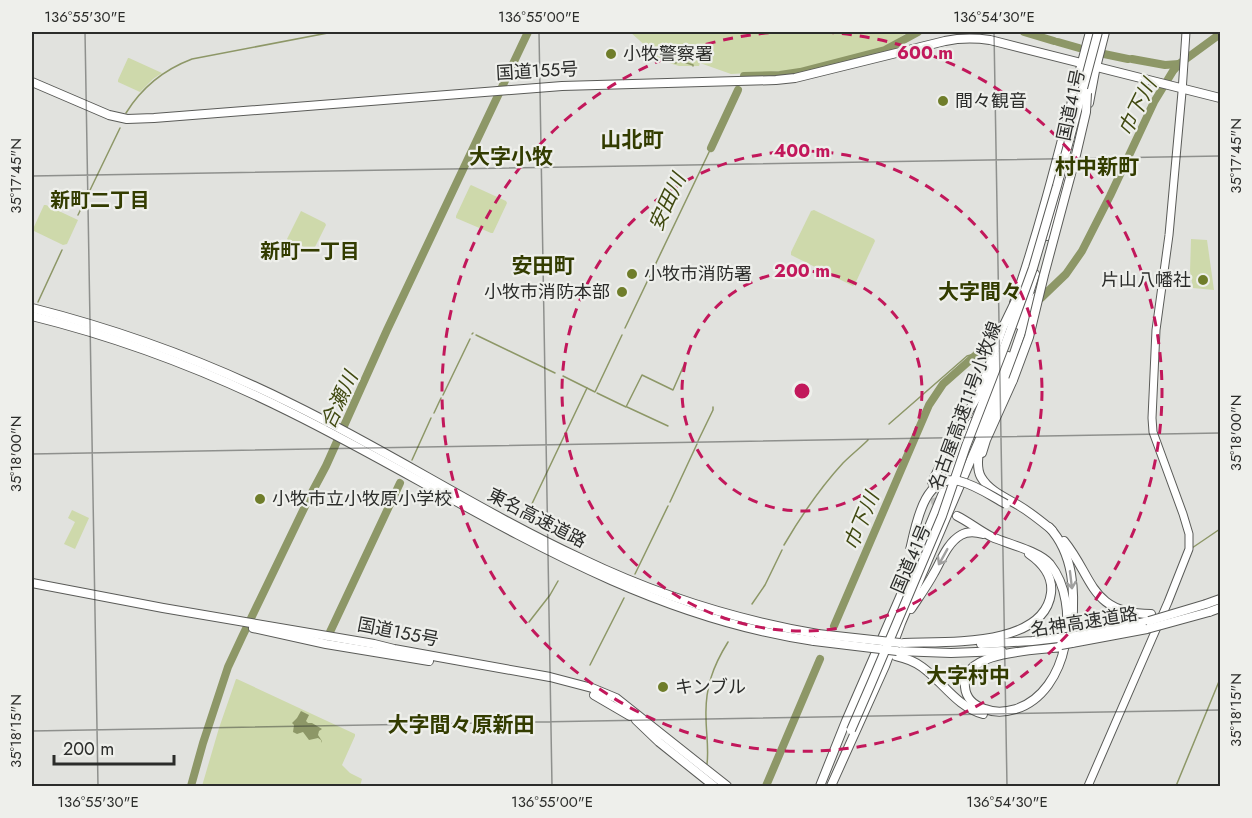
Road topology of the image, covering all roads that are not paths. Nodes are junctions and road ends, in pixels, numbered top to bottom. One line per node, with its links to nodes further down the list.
1 (1090, 32): 5 (highway, 国道41号)
2 (1098, 32): 14 (highway, 名古屋高速11号小牧線, bridge)
3 (1104, 32): 6 (highway, 国道41号); 11 (highway)
4 (1186, 32): 9 (main road)
5 (1081, 65): 6 (highway, 国道155号); 10 (highway, 国道155号); 18 (highway, 国道41号)
6 (1096, 69): 9 (highway, 国道155号); 19 (highway, 国道41号)
7 (32, 82): 10 (highway, 国道155号)
8 (32, 87): 10 (highway, 国道155号)
9 (1182, 90): 12 (highway, 国道155号); 13 (highway, 国道155号); 50 (main road)
10 (438, 97)
11 (1086, 97): 20 (highway, bridge); 21 (highway, bridge)
12 (1221, 98)
13 (1221, 102)
14 (1057, 186): 18 (highway, bridge); 48 (highway, 名古屋高速11号小牧線, bridge)
15 (32, 308): 17 (highway, 東名高速道路)
16 (32, 316): 17 (highway, 東名高速道路)
17 (178, 358): 36 (highway, 東名高速道路)
18 (972, 422): 26 (highway, 国道41号)
19 (983, 428): 20 (highway, 国道41号); 21 (highway)
20 (963, 479): 33 (highway, 国道41号)
21 (1015, 501): 23 (highway); 26 (highway, bridge)
22 (957, 516): 24 (highway)
23 (1049, 527): 32 (highway); 39 (highway, one-way to 39)
24 (990, 536): 25 (highway); 33 (highway, one-way to 33)
25 (1016, 547): 38 (highway); 39 (highway)
26 (909, 577): 47 (highway, 国道41号)
27 (32, 583): 34 (highway, 国道155号)
28 (32, 588): 34 (highway, 国道155号)
29 (1221, 599): 30 (highway, 名神高速道路)
30 (1207, 608): 31 (highway, 名神高速道路); 32 (highway, 名神高速道路, bridge); 32 (highway, 名神高速道路, bridge)
31 (1221, 608)
32 (1149, 621): 37 (highway, 名神高速道路); 37 (highway, 名神高速道路)
33 (901, 623): 49 (highway, 国道41号)
34 (241, 624): 35 (highway, 国道155号)
35 (256, 626): 41 (highway, 国道155号); 42 (highway, 国道155号)
36 (816, 638): 39 (highway, 東名高速道路, bridge); 39 (highway, bridge)
37 (1073, 642): 38 (highway, 名神高速道路, bridge)
38 (1060, 643): 39 (highway, 東名高速道路); 40 (highway, 名神高速道路)
39 (899, 648): 40 (highway, 東名高速道路)
40 (951, 653)
41 (616, 698): 43 (highway, 国道155号); 46 (highway)
42 (636, 720): 43 (highway, 国道155号); 44 (highway)
43 (680, 751): 45 (highway, 国道155号); 46 (highway, 国道155号)
44 (714, 786)
45 (721, 786)
46 (729, 786)
47 (820, 786)
48 (825, 786)
49 (831, 786)
50 (1089, 786)

